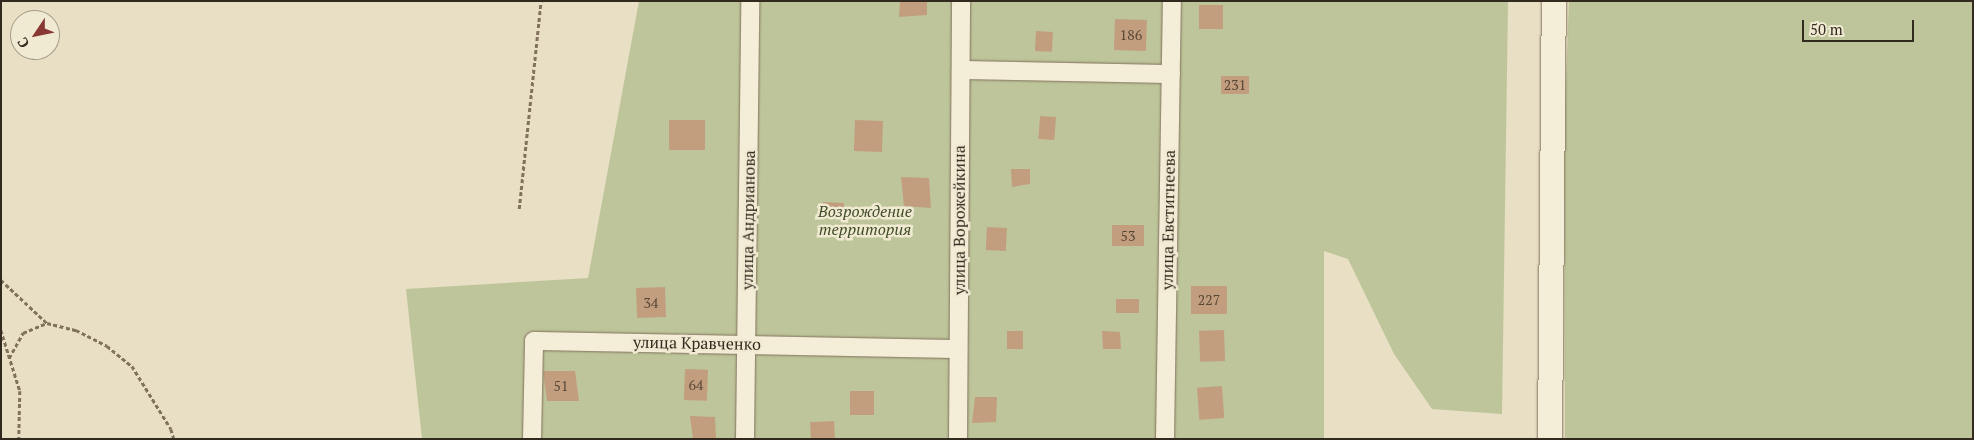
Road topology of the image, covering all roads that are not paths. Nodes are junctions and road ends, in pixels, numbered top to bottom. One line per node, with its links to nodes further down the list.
1 (750, 1): 7 (street, улица Андрианова)
2 (961, 1): 5 (street, улица Ворожейкина)
3 (1172, 1): 6 (street, улица Евстигнеева)
4 (1554, 1): 13 (main road)
5 (960, 70): 6 (street); 8 (street, улица Ворожейкина)
6 (1171, 74): 12 (street, улица Евстигнеева)
7 (746, 344): 8 (street, улица Кравченко); 9 (street, улица Кравченко); 10 (street, улица Андрианова)
8 (958, 349): 11 (street, улица Ворожейкина)
9 (532, 439)
10 (745, 439)
11 (958, 439)
12 (1165, 439)
13 (1550, 439)

